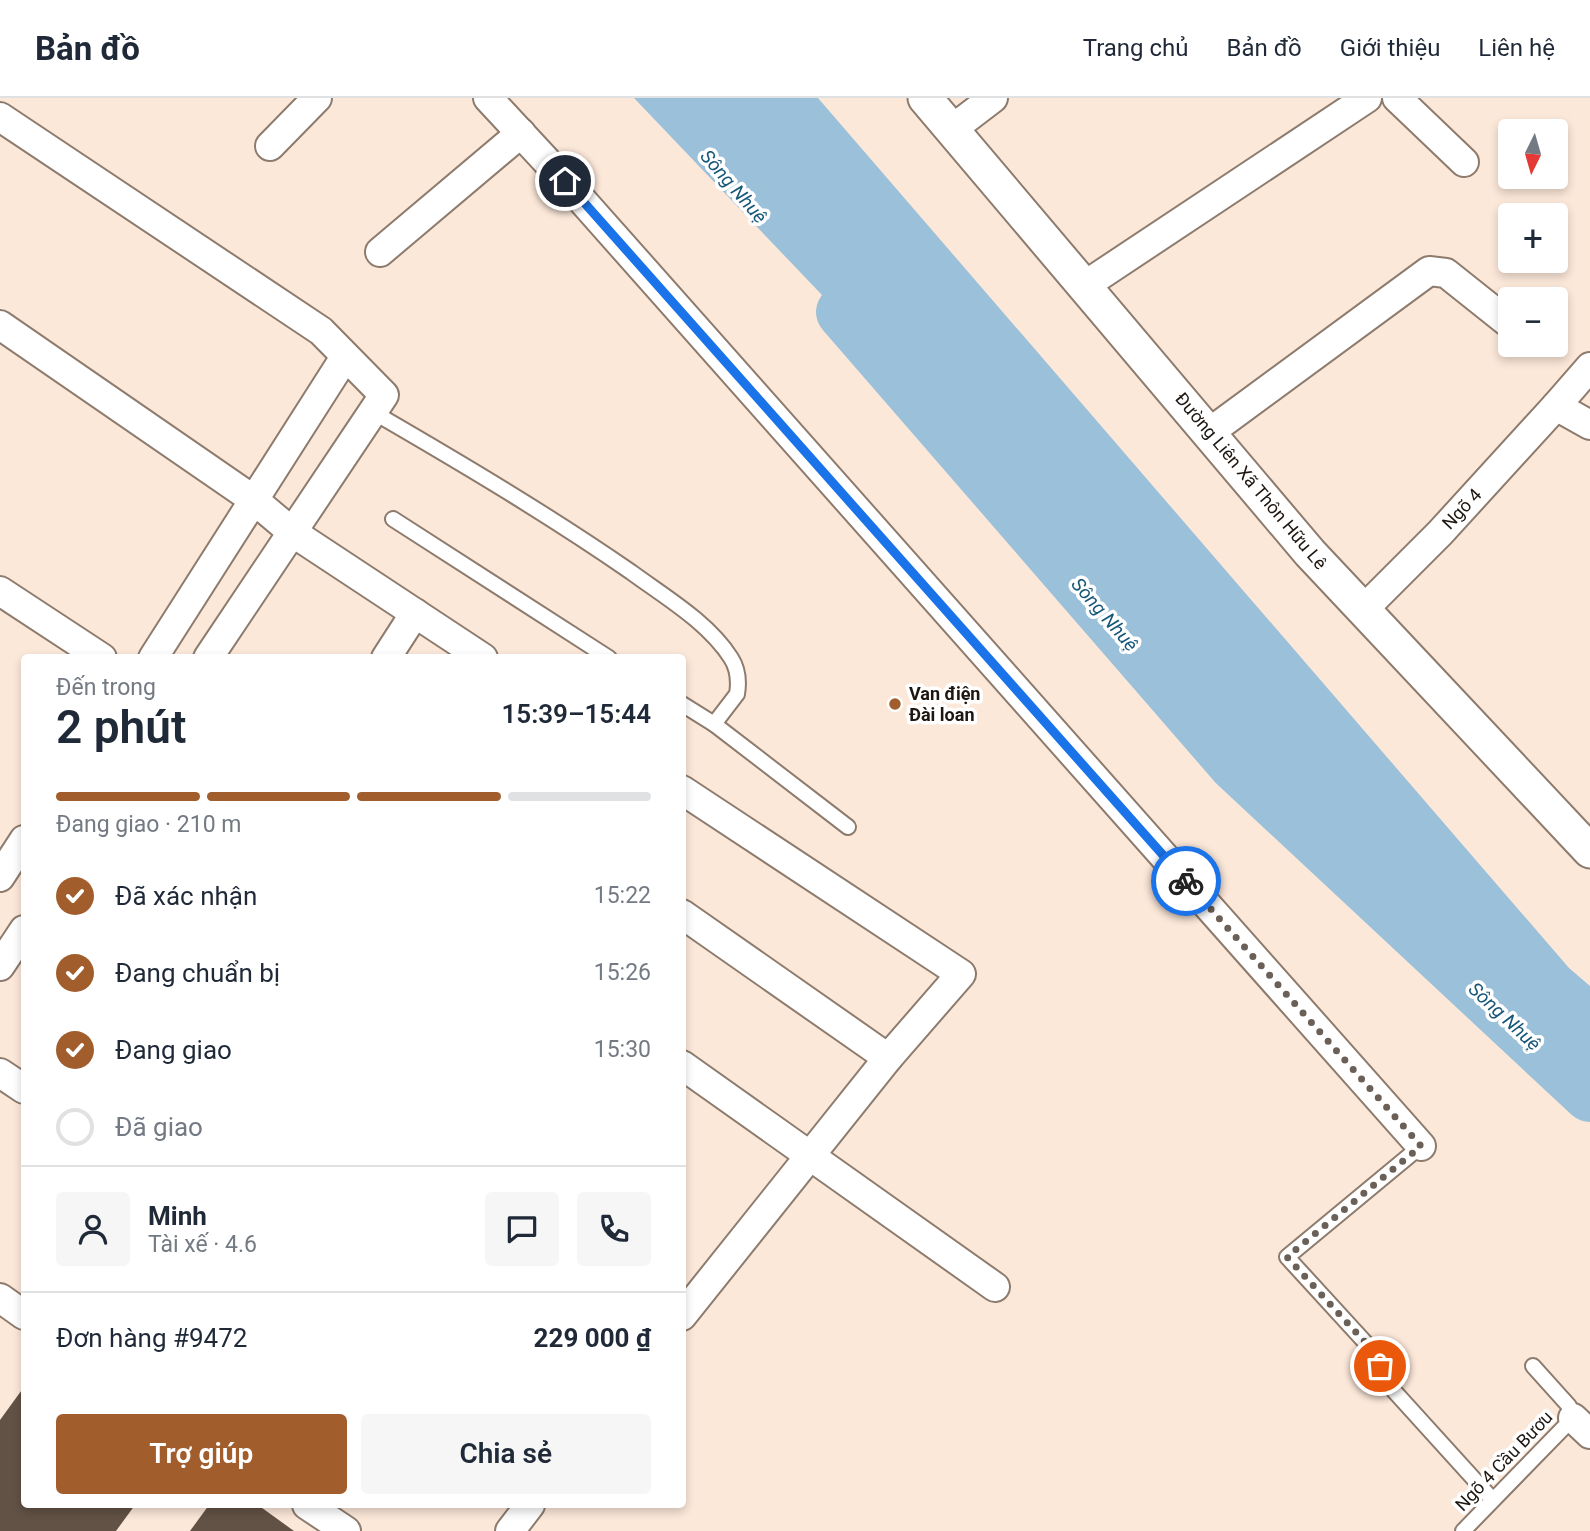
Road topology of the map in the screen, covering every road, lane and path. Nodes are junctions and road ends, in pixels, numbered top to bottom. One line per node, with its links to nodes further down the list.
1 (317, 98): 10 (street)
2 (488, 98): 9 (street)
3 (925, 98): 8 (street, Đường Liên Xã Thôn Hữu Lê)
4 (993, 98): 8 (street)
5 (1367, 98): 13 (street)
6 (1397, 98): 11 (street)
7 (0, 117): 16 (street)
8 (951, 130): 13 (street, Đường Liên Xã Thôn Hữu Lê)
9 (521, 134): 12 (street); 48 (street)
10 (270, 146)
11 (1464, 162)
12 (380, 252)
13 (1084, 286): 21 (street, Đường Liên Xã Thôn Hữu Lê)
14 (1498, 314): 21 (street)
15 (0, 325): 22 (street)
16 (345, 357): 19 (street); 22 (street)
17 (1590, 367): 18 (street, Ngõ 4)
18 (1556, 406): 20 (street); 26 (street, Ngõ 4)
19 (373, 412): 24 (street); 35 (lane)
20 (1590, 425)
21 (1210, 432): 26 (street, Đường Liên Xã Thôn Hữu Lê)
22 (254, 500): 24 (street); 29 (street)
23 (393, 519): 33 (lane)
24 (292, 532): 27 (street); 30 (street)
25 (0, 591): 28 (street)
26 (1364, 609): 39 (street, Đường Liên Xã Thôn Hữu Lê)
27 (415, 613): 31 (street); 32 (street)
28 (96, 654)
29 (156, 654)
30 (211, 654)
31 (389, 654)
32 (477, 654)
33 (602, 654)
34 (686, 706): 35 (lane)
35 (714, 724): 37 (lane)
36 (686, 793): 44 (street)
37 (848, 827)
38 (15, 841): 40 (street)
39 (1590, 851)
40 (0, 877)
41 (686, 917): 44 (street)
42 (21, 934): 43 (street)
43 (0, 966)
44 (888, 1058): 49 (street)
45 (686, 1068): 49 (street)
46 (0, 1073): 47 (street)
47 (21, 1087)
48 (1421, 1146): 56 (lane)
49 (811, 1156): 50 (street); 52 (street)
50 (995, 1287)
51 (0, 1298): 53 (street)
52 (686, 1305)
53 (21, 1313)
54 (1533, 1366): 55 (lane)
55 (1581, 1426): 56 (lane, Ngõ 4 Cầu Bươu)
56 (1492, 1499): 61 (lane, Ngõ 4 Cầu Bươu)
57 (312, 1508): 59 (street)
58 (528, 1508): 60 (street)
59 (346, 1531)
60 (509, 1531)
61 (1463, 1531)

